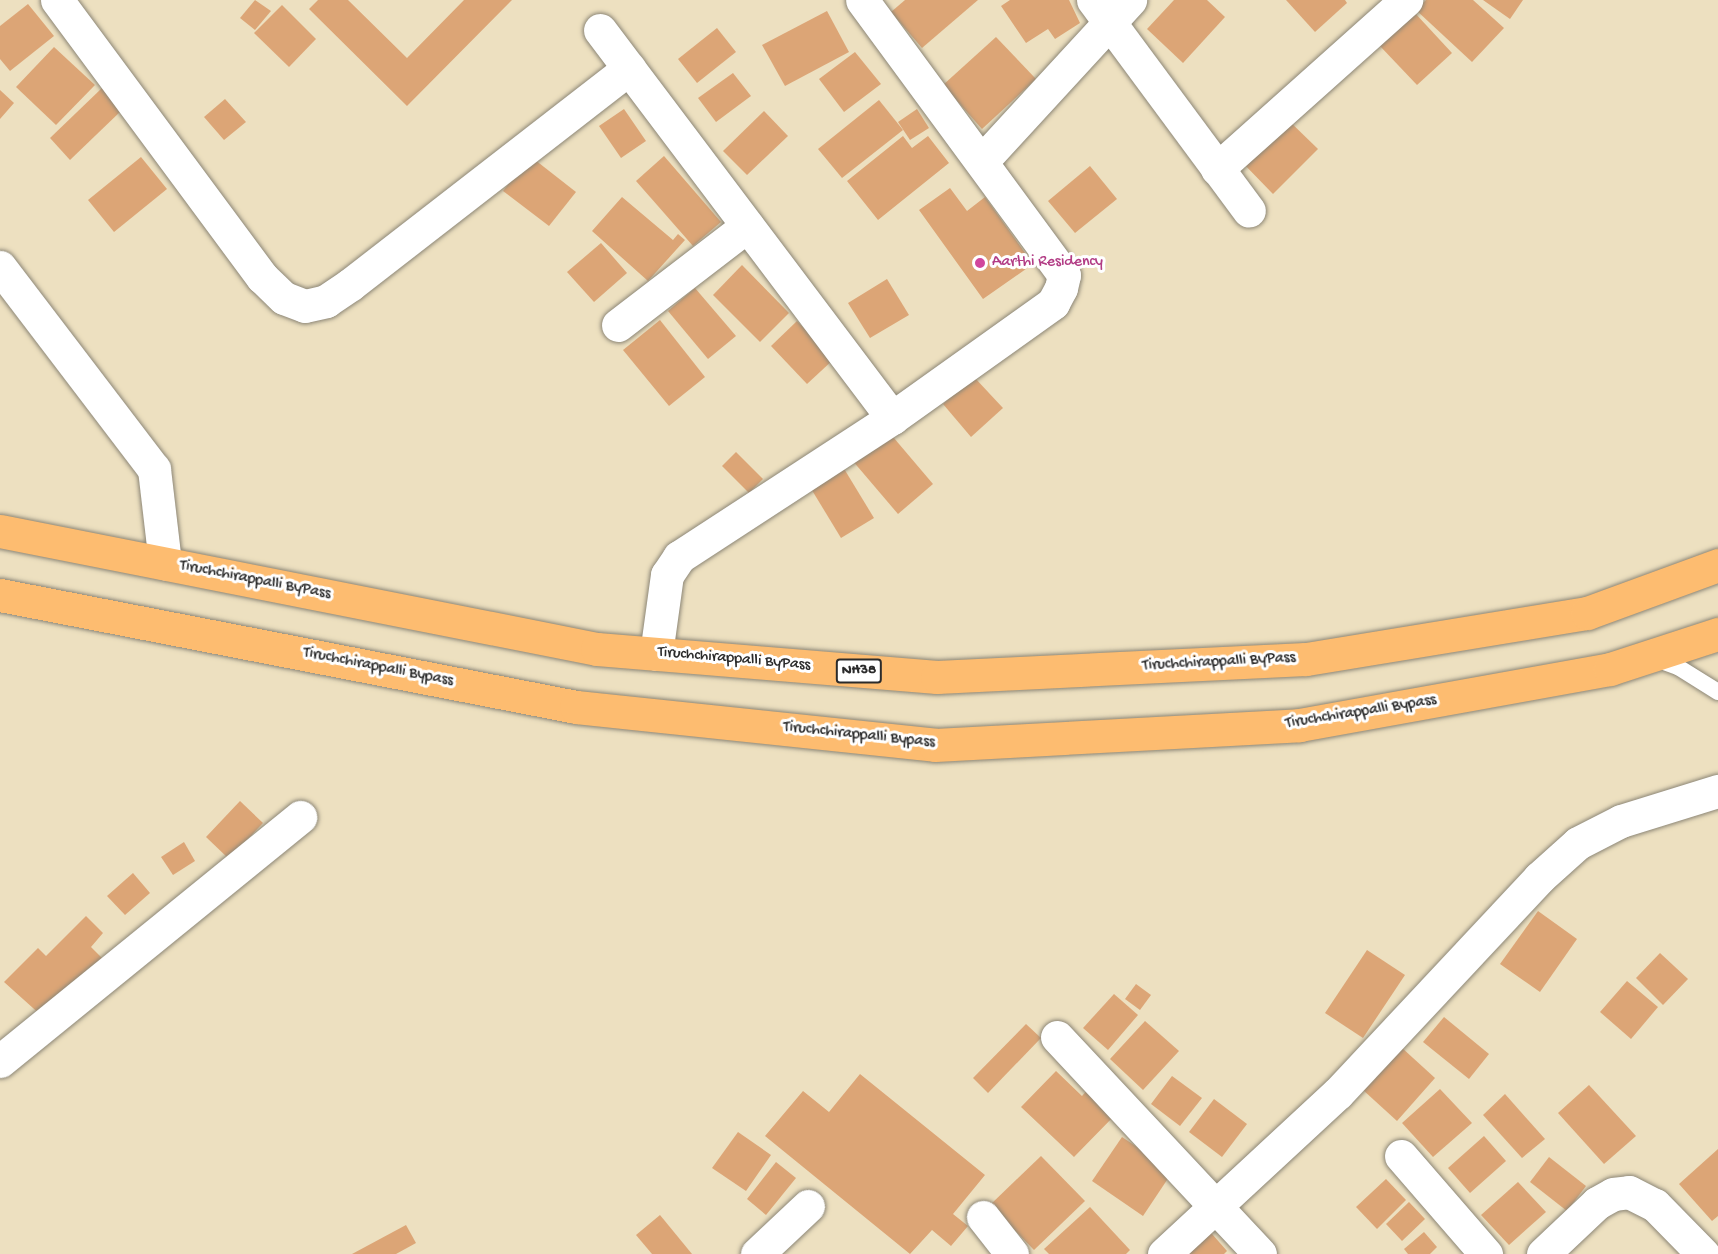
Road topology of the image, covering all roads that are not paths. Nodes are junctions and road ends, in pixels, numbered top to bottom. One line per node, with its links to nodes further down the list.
1 (57, 0): 6 (street)
2 (862, 0): 7 (street)
3 (1406, 0): 8 (street)
4 (1111, 7): 7 (street); 8 (street)
5 (600, 30): 6 (street)
6 (629, 68): 10 (street)
7 (982, 161): 13 (street)
8 (1217, 169): 9 (street)
9 (1249, 211)
10 (747, 226): 12 (street); 13 (street)
11 (0, 267): 15 (street)
12 (618, 325)
13 (892, 418): 19 (street)
14 (0, 531): 15 (highway, Tiruchchirappalli ByPass / NH38)
15 (165, 563): 19 (highway, Tiruchchirappalli ByPass / NH38)
16 (1718, 566): 19 (highway, Tiruchchirappalli ByPass / NH38)
17 (0, 595): 20 (highway, Tiruchchirappalli Bypass)
18 (1718, 634): 20 (highway, Tiruchchirappalli Bypass)
19 (656, 654)
20 (1649, 657): 21 (lane)
21 (1718, 692)
22 (1718, 791): 27 (street)
23 (300, 817): 25 (street)
24 (1057, 1037): 27 (street)
25 (0, 1061)
26 (1401, 1156): 34 (street)
27 (1216, 1205): 32 (street); 33 (street)
28 (808, 1206): 30 (street)
29 (983, 1216): 31 (street)
30 (757, 1254)
31 (1012, 1254)
32 (1164, 1254)
33 (1260, 1254)
34 (1486, 1254)
35 (1543, 1254): 36 (street)
36 (1703, 1254)

